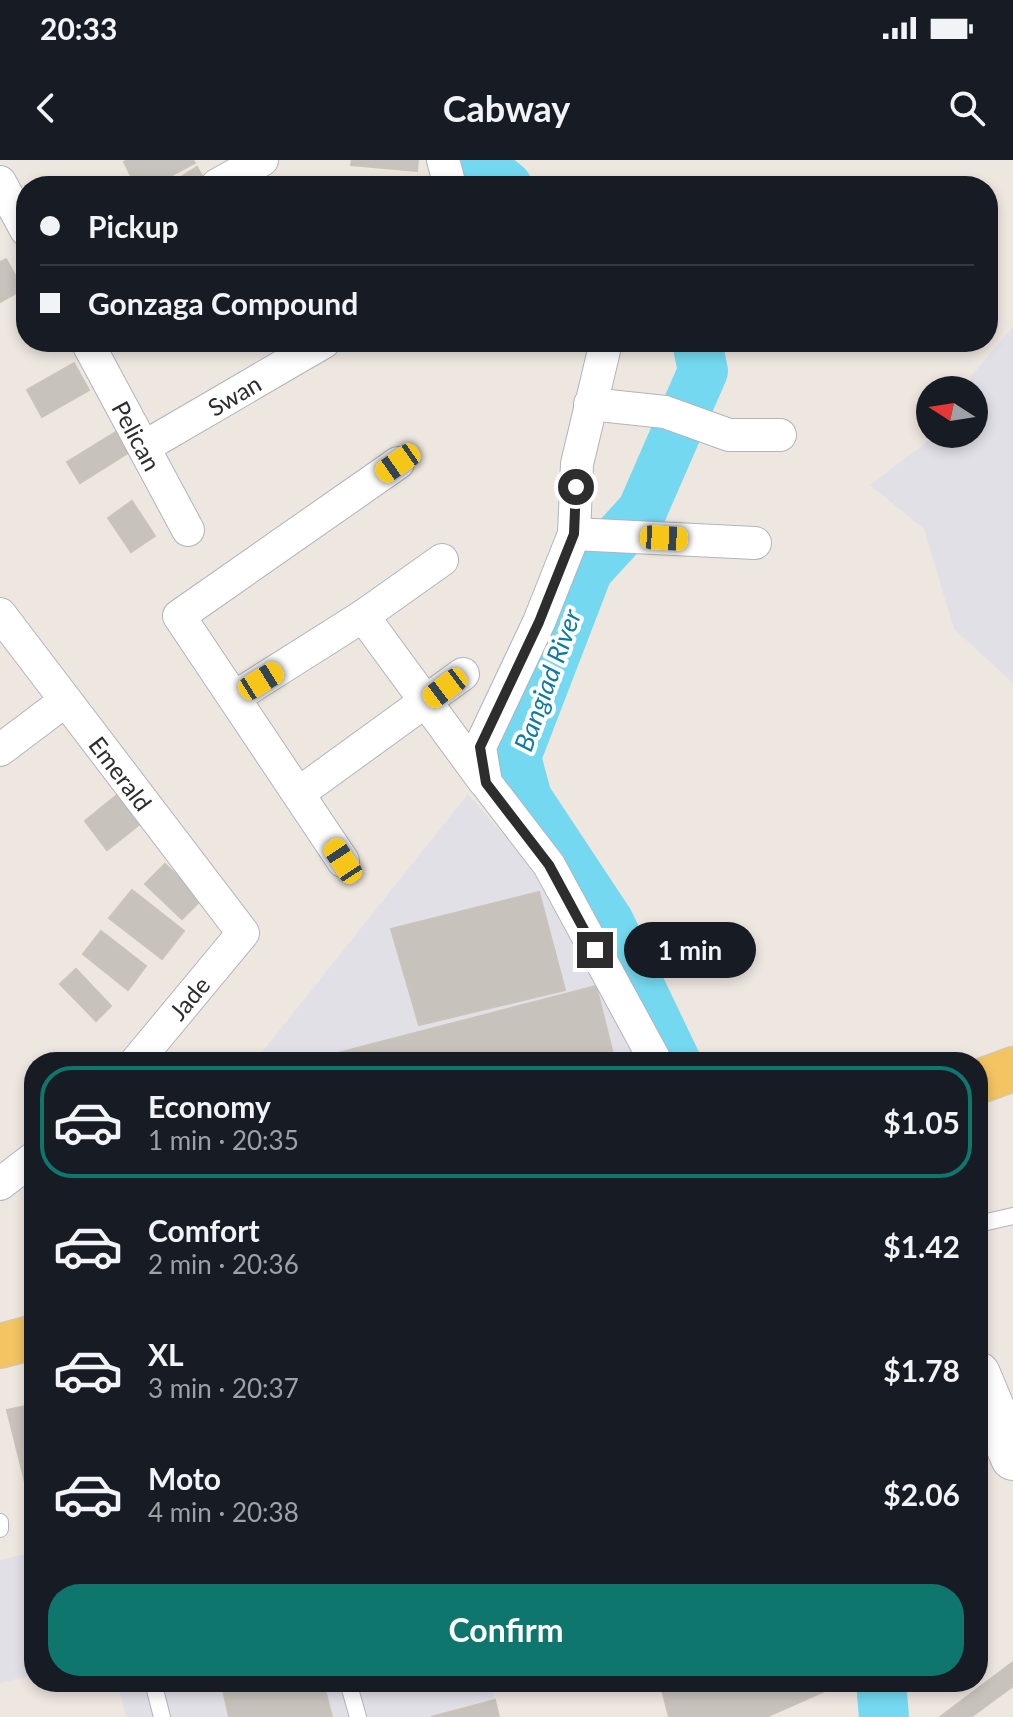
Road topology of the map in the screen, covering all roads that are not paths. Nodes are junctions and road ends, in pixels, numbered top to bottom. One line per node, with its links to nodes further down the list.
1 (274, 163): 2 (street)
2 (242, 176)
3 (0, 182): 4 (street)
4 (16, 212)
5 (92, 352): 10 (street, Pelican)
6 (300, 352): 10 (street, Swan)
7 (603, 352): 8 (street)
8 (590, 404): 9 (street); 13 (street)
9 (780, 435)
10 (144, 447): 12 (street, Pelican)
11 (398, 463): 19 (street)
12 (188, 530)
13 (574, 534): 14 (street); 23 (street)
14 (755, 543)
15 (442, 560): 17 (street)
16 (0, 614): 20 (street, Emerald)
17 (363, 616): 19 (street); 21 (street)
18 (463, 674): 21 (street)
19 (235, 697): 24 (street)
20 (65, 701): 22 (street); 26 (street, Emerald)
21 (426, 702): 23 (street); 24 (street)
22 (0, 750)
23 (486, 783): 28 (street)
24 (299, 793): 25 (street)
25 (343, 861)
26 (243, 933): 27 (street, Jade)
27 (144, 1052)
28 (651, 1052)
29 (1013, 1070): 30 (main road)
30 (988, 1079)
31 (24, 1166): 32 (street)
32 (0, 1184)
33 (1013, 1216): 34 (lane)
34 (988, 1222)
35 (24, 1340): 36 (main road)
36 (0, 1346)
37 (988, 1398): 38 (main road)
38 (1013, 1458)
39 (0, 1522): 40 (lane)
40 (0, 1529)
41 (156, 1692): 43 (lane)
42 (351, 1692): 44 (lane)
43 (162, 1717)
44 (358, 1717)

